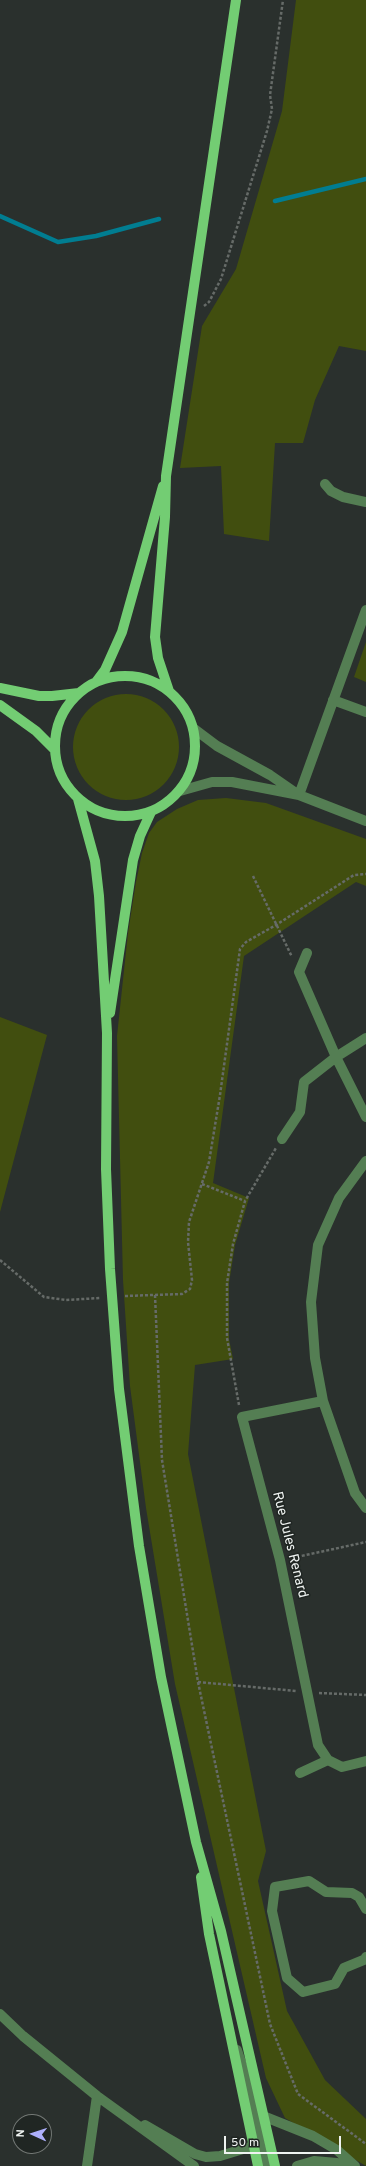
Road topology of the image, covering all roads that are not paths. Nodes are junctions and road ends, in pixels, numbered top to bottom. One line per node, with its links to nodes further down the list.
1 (236, 0): 2 (main road)
2 (166, 476): 6 (main road); 8 (main road)
3 (326, 484): 4 (street)
4 (366, 502)
5 (366, 610): 10 (street)
6 (96, 682): 8 (main road); 9 (main road)
7 (0, 688): 9 (main road)
8 (169, 691): 13 (main road)
9 (78, 693): 14 (main road)
10 (333, 700): 12 (street); 16 (street)
11 (0, 705): 14 (main road)
12 (366, 712)
13 (193, 728): 15 (main road); 16 (street)
14 (55, 750): 17 (main road)
15 (180, 791): 16 (street); 18 (main road)
16 (299, 795): 19 (street)
17 (78, 799): 18 (main road); 21 (main road)
18 (151, 812): 21 (main road)
19 (366, 821)
20 (307, 953): 23 (street)
21 (107, 1033): 32 (main road)
22 (366, 1038): 23 (street)
23 (336, 1057): 24 (street); 25 (street)
24 (366, 1117)
25 (282, 1139)
26 (366, 1160): 27 (street)
27 (323, 1401): 28 (street); 29 (street, Rue Jules Renard)
28 (366, 1508)
29 (328, 1760): 30 (street); 31 (street)
30 (366, 1761)
31 (300, 1773)
32 (196, 1842): 36 (main road); 39 (main road)
33 (366, 1909): 34 (street)
34 (366, 1957)
35 (0, 2014): 37 (street)
36 (228, 2025): 40 (main road); 45 (street)
37 (97, 2096): 38 (street); 41 (street)
38 (117, 2110): 40 (street); 42 (street)
39 (263, 2116): 45 (main road); 48 (street)
40 (253, 2146): 43 (main road); 44 (street)
41 (86, 2166)
42 (194, 2166)
43 (258, 2166)
44 (264, 2166)
45 (274, 2166)
46 (297, 2166): 47 (street)
47 (347, 2166)
48 (355, 2166)

